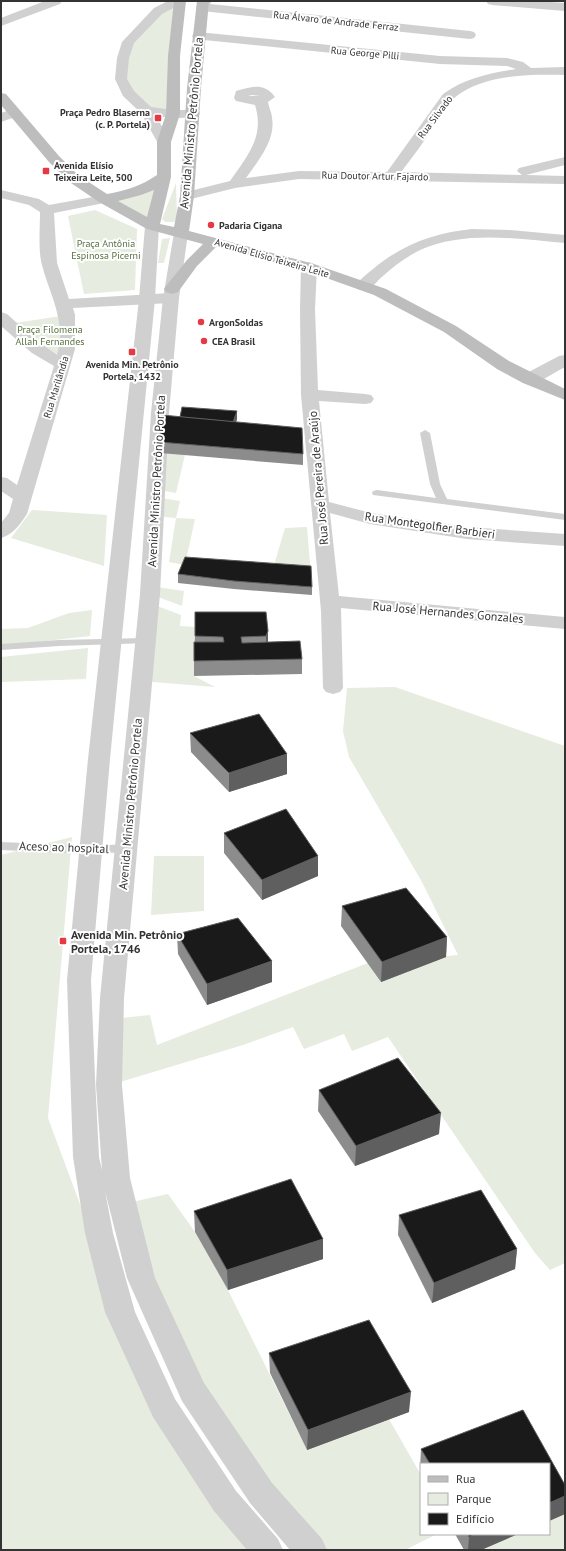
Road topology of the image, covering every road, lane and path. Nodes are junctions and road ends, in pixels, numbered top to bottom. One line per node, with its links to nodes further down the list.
1 (56, 1): 7 (street)
2 (178, 1): 15 (street, Avenida Ministro Petrônio Portela); 17 (main road, Avenida Ministro Petrônio Portela)
3 (492, 1): 6 (street)
4 (204, 3): 9 (street, Rua Álvaro de Andrade Ferraz); 10 (main road, Avenida Ministro Petrônio Portela)
5 (6, 7): 7 (street)
6 (565, 8)
7 (17, 16): 8 (street)
8 (1, 22)
9 (470, 35)
10 (198, 36): 12 (street, Rua George Pilli); 16 (main road, Avenida Ministro Petrônio Portela)
11 (565, 71): 12 (street, Rua Silvado)
12 (529, 72): 21 (street, Rua Silvado)
13 (1, 97): 18 (main road, Avenida Elísio Teixeira Leite)
14 (261, 100): 25 (street)
15 (147, 111): 17 (street); 19 (street, Avenida Ministro Petrônio Portela)
16 (193, 113): 17 (street); 27 (main road, Avenida Ministro Petrônio Portela)
17 (173, 114): 19 (main road, Avenida Ministro Petrônio Portela)
18 (7, 116): 28 (main road, Avenida Elísio Teixeira Leite)
19 (164, 142): 22 (main road, Avenida Ministro Petrônio Portela)
20 (565, 161): 23 (street)
21 (392, 176): 23 (street, Rua Doutor Artur Fajardo); 25 (street, Rua Doutor Artur Fajardo)
22 (164, 177): 28 (main road); 30 (main road, Avenida Ministro Petrônio Portela)
23 (491, 178): 24 (street, Rua Doutor Artur Fajardo)
24 (565, 180)
25 (235, 184): 27 (street, Rua Doutor Artur Fajardo)
26 (1, 194): 29 (street)
27 (187, 196): 31 (main road, Avenida Ministro Petrônio Portela)
28 (104, 199): 29 (street); 30 (main road, Avenida Elísio Teixeira Leite)
29 (47, 210): 38 (street, Rua Marilândia)
30 (152, 226): 31 (main road, Avenida Elísio Teixeira Leite); 37 (street, Avenida Ministro Petrônio Portela)
31 (181, 233): 33 (main road, Avenida Elísio Teixeira Leite); 36 (street, Avenida Ministro Petrônio Portela)
32 (565, 239): 35 (street)
33 (213, 242): 34 (main road, Avenida Elísio Teixeira Leite); 36 (main road)
34 (309, 267): 35 (main road, Avenida Elísio Teixeira Leite); 43 (street, Rua José Pereira de Araújo)
35 (363, 286): 42 (main road, Avenida Elísio Teixeira Leite)
36 (171, 294): 37 (street); 57 (street, Avenida Ministro Petrônio Portela)
37 (147, 299): 38 (street); 58 (street, Avenida Ministro Petrônio Portela)
38 (64, 304): 41 (street, Rua Marilândia)
39 (1, 317): 41 (street)
40 (565, 360): 42 (street)
41 (63, 364): 49 (street, Rua Marilândia)
42 (529, 379): 44 (main road, Avenida Elísio Teixeira Leite)
43 (310, 395): 45 (street); 51 (street, Rua José Pereira de Araújo)
44 (565, 395)
45 (365, 399)
46 (424, 433): 50 (lane)
47 (1, 482): 49 (street)
48 (377, 493): 50 (lane)
49 (23, 498): 53 (street, Rua Marilândia)
50 (443, 502): 52 (lane)
51 (320, 505): 54 (street, Rua Montegolfier Barbieri); 55 (street, Rua José Pereira de Araújo)
52 (565, 517)
53 (1, 532)
54 (565, 540)
55 (330, 601): 56 (street, Rua José Hernandes Gonzales); 60 (street, Rua José Pereira de Araújo)
56 (565, 623)
57 (145, 641): 58 (lane); 62 (street, Avenida Ministro Petrônio Portela)
58 (111, 642): 59 (lane); 63 (street, Avenida Ministro Petrônio Portela)
59 (1, 647)
60 (333, 688)
61 (1, 846): 63 (lane, Aceso ao hospital)
62 (126, 848): 63 (lane, Aceso ao hospital); 65 (street, Avenida Ministro Petrônio Portela)
63 (91, 850): 64 (street, Avenida Ministro Petrônio Portela)
64 (267, 1550)
65 (310, 1550)

